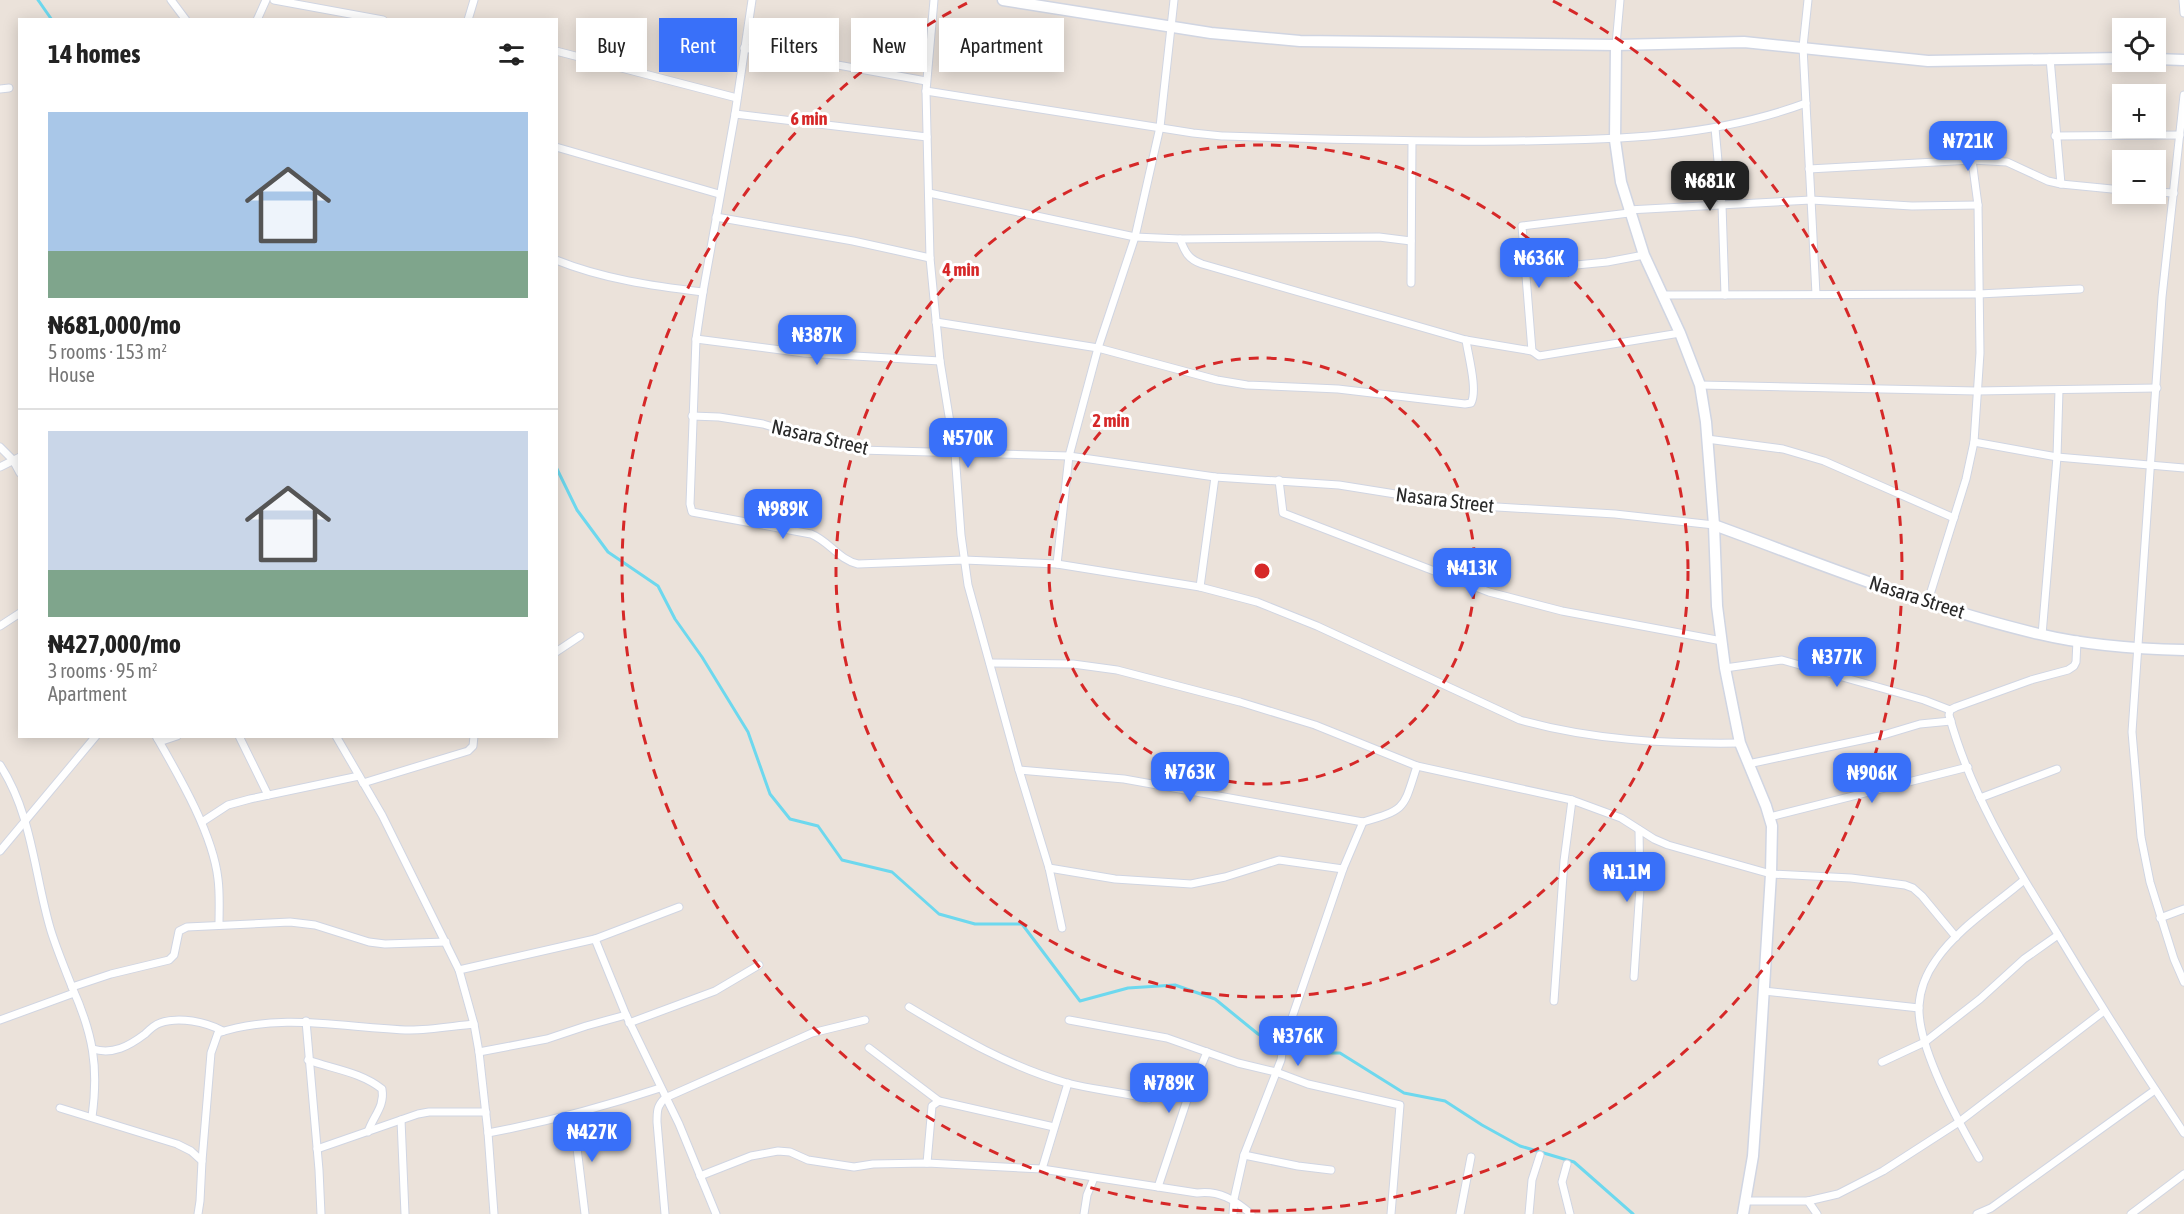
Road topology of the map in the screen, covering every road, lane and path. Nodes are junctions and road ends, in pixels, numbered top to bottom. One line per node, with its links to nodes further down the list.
1 (171, 0): 13 (street)
2 (266, 0): 14 (street)
3 (274, 0): 15 (street)
4 (474, 0): 16 (street)
5 (752, 0): 20 (street)
6 (934, 0): 26 (street)
7 (1003, 0): 17 (street)
8 (1174, 0): 17 (street)
9 (1620, 0): 18 (street)
10 (1808, 0): 19 (street)
11 (2183, 0): 12 (street)
12 (2184, 13)
13 (184, 18)
14 (258, 18)
15 (372, 18)
16 (469, 18)
17 (1170, 26): 18 (street); 34 (street)
18 (1616, 45): 19 (street); 39 (street)
19 (1803, 47): 22 (street); 32 (street)
20 (744, 48): 26 (street); 31 (street)
21 (558, 52): 31 (street)
22 (2050, 58): 23 (street); 37 (street)
23 (2112, 58)
24 (2166, 59): 25 (street)
25 (2184, 60)
26 (926, 81): 29 (street)
27 (9, 88): 28 (street)
28 (0, 89)
29 (926, 91): 34 (street); 38 (street)
30 (2184, 95): 36 (street)
31 (737, 98): 33 (street)
32 (1806, 103): 35 (street); 43 (street)
33 (735, 114): 38 (street); 48 (street)
34 (1160, 127): 40 (street); 55 (street)
35 (1715, 128): 39 (street); 51 (street)
36 (2180, 135): 37 (street); 47 (street)
37 (2055, 136): 44 (street)
38 (927, 137): 49 (street)
39 (1615, 140): 40 (street); 53 (street)
40 (1412, 142): 57 (street)
41 (558, 148): 48 (street)
42 (1972, 160): 43 (street); 44 (street); 52 (street)
43 (1809, 169): 50 (street)
44 (2061, 184): 45 (street)
45 (2112, 189)
46 (2166, 193): 47 (street)
47 (2174, 193): 77 (street)
48 (719, 194): 54 (street)
49 (929, 194): 55 (street); 59 (street)
50 (1811, 200): 51 (street); 52 (street); 65 (street)
51 (1722, 205): 53 (street); 68 (street)
52 (1978, 205): 66 (street)
53 (1629, 211): 58 (street); 61 (street)
54 (716, 217): 59 (street); 64 (street)
55 (1135, 237): 56 (street); 73 (street)
56 (1180, 239): 57 (street); 72 (street)
57 (1411, 241): 62 (street)
58 (1644, 255): 61 (street); 67 (street)
59 (930, 258): 69 (street)
60 (558, 261): 64 (street)
61 (1525, 270): 74 (street)
62 (1411, 283)
63 (2080, 289): 66 (street)
64 (703, 292): 71 (street)
65 (1816, 294): 66 (street); 68 (street)
66 (1979, 294): 79 (street)
67 (1662, 295): 68 (street); 70 (street)
68 (1725, 295)
69 (936, 322): 73 (street); 75 (street)
70 (1680, 333): 74 (street); 76 (street)
71 (696, 339): 75 (street); 80 (street)
72 (1466, 340): 73 (street); 74 (street)
73 (1098, 348): 85 (street)
74 (1532, 351)
75 (940, 361): 84 (street)
76 (1700, 385): 79 (street); 81 (street)
77 (2157, 388): 78 (street); 88 (street)
78 (2059, 390): 79 (street); 86 (street)
79 (1977, 391): 82 (street)
80 (692, 416): 84 (street, Nasara Street); 95 (street)
81 (1707, 439): 93 (street); 94 (street)
82 (1974, 442): 86 (street); 93 (street)
83 (0, 447): 87 (street)
84 (955, 453): 85 (street, Nasara Street); 95 (street)
85 (1069, 456): 91 (street, Nasara Street); 96 (street)
86 (2057, 457): 88 (street); 101 (street)
87 (16, 459): 89 (street)
88 (2151, 466): 90 (street); 105 (street)
89 (0, 467)
90 (2184, 468)
91 (1215, 477): 92 (street, Nasara Street); 97 (street)
92 (1279, 480): 94 (street, Nasara Street); 104 (street)
93 (1954, 518): 98 (street)
94 (1714, 525): 98 (street, Nasara Street); 104 (street)
95 (964, 560): 96 (street); 108 (street)
96 (1057, 564): 97 (street)
97 (1200, 586): 118 (street)
98 (1928, 601): 101 (street, Nasara Street)
99 (18, 614): 100 (street)
100 (0, 627)
101 (2042, 635): 103 (street, Nasara Street)
102 (580, 636): 107 (street)
103 (2077, 640): 105 (street, Nasara Street); 110 (street)
104 (1722, 641): 109 (street)
105 (2139, 649): 106 (street, Nasara Street); 141 (street)
106 (2184, 650)
107 (558, 651)
108 (990, 663): 121 (street); 124 (street)
109 (1725, 668): 110 (street); 118 (street)
110 (1950, 710): 111 (street)
111 (1951, 721): 119 (street); 122 (street)
112 (94, 738): 130 (street)
113 (157, 738): 114 (street); 131 (street)
114 (171, 738)
115 (240, 738): 126 (street)
116 (337, 738): 125 (street)
117 (474, 738): 125 (street)
118 (1740, 743): 119 (street)
119 (1748, 764): 129 (street)
120 (0, 765): 130 (street)
121 (1417, 766): 128 (street); 132 (street)
122 (1968, 768): 127 (street); 129 (street)
123 (2057, 769): 127 (street)
124 (1019, 770): 132 (street); 135 (street)
125 (362, 780): 126 (street); 147 (street)
126 (268, 795): 131 (street)
127 (1980, 798): 138 (street)
128 (1572, 800): 133 (street); 154 (street)
129 (1770, 817): 137 (street)
130 (27, 821): 134 (street); 152 (street)
131 (202, 822): 142 (street)
132 (1362, 822): 136 (street)
133 (1639, 830): 137 (street); 150 (street)
134 (0, 851)
135 (1049, 868): 136 (street); 143 (street)
136 (1343, 869): 173 (street)
137 (1771, 874): 145 (street); 153 (street)
138 (2024, 880): 144 (street); 145 (street)
139 (679, 907): 146 (street)
140 (2184, 909): 141 (street)
141 (2160, 918): 151 (street)
142 (219, 926): 147 (street); 152 (street)
143 (1062, 928)
144 (2058, 935): 157 (street); 166 (street)
145 (1956, 937): 156 (street)
146 (596, 939): 149 (street); 158 (street)
147 (446, 942): 149 (street)
148 (759, 965): 164 (street)
149 (459, 970): 163 (street)
150 (1634, 977)
151 (2184, 982)
152 (73, 990): 159 (street); 168 (street)
153 (1764, 991): 156 (street); 205 (street)
154 (1554, 1001)
155 (909, 1007): 174 (street)
156 (1919, 1008): 166 (street)
157 (2104, 1011): 176 (street); 185 (street)
158 (626, 1015): 164 (street); 169 (street)
159 (0, 1020)
160 (865, 1020): 177 (street)
161 (1069, 1020): 170 (street)
162 (306, 1021): 163 (street); 165 (street); 171 (street)
163 (474, 1023): 169 (street)
164 (629, 1023): 175 (street)
165 (223, 1031): 168 (street); 195 (street)
166 (1925, 1042): 172 (street); 185 (street)
167 (869, 1048): 179 (street)
168 (93, 1049): 183 (street)
169 (479, 1052): 181 (street)
170 (1207, 1052): 173 (street); 203 (street)
171 (308, 1060): 187 (street); 190 (street)
172 (1882, 1062)
173 (1276, 1072): 191 (street); 217 (street)
174 (1068, 1083): 178 (street); 186 (street)
175 (660, 1088): 177 (street); 182 (street)
176 (2156, 1090): 189 (street); 223 (street)
177 (665, 1098): 201 (street); 212 (street)
178 (1149, 1099)
179 (939, 1101): 186 (street); 196 (street)
180 (60, 1108): 183 (street)
181 (486, 1112): 184 (street); 188 (street)
182 (573, 1115): 188 (street); 211 (street)
183 (92, 1117): 195 (street)
184 (401, 1120): 187 (street); 209 (street)
185 (1959, 1122): 194 (street); 206 (street)
186 (1054, 1127): 198 (street)
187 (368, 1132): 190 (street)
188 (488, 1133): 210 (street)
189 (2184, 1133)
190 (317, 1149): 208 (street)
191 (1244, 1155): 199 (street); 204 (street)
192 (1540, 1155): 219 (street)
193 (1472, 1157): 218 (street)
194 (1979, 1158)
195 (202, 1161): 207 (street)
196 (927, 1163): 198 (street); 201 (street)
197 (1567, 1164): 220 (street)
198 (1042, 1169): 202 (street)
199 (1331, 1170)
200 (2184, 1174): 224 (street)
201 (700, 1176): 213 (street)
202 (1094, 1178): 203 (street); 214 (street)
203 (1158, 1187): 204 (street)
204 (1234, 1199): 215 (street); 216 (street)
205 (1746, 1201): 206 (street); 221 (street)
206 (1808, 1201): 222 (street)
207 (198, 1214)
208 (321, 1214)
209 (405, 1214)
210 (494, 1214)
211 (585, 1214)
212 (665, 1214)
213 (716, 1214)
214 (1084, 1214)
215 (1233, 1214)
216 (1251, 1214)
217 (1391, 1214)
218 (1460, 1214)
219 (1528, 1214)
220 (1570, 1214)
221 (1743, 1214)
222 (1817, 1214)
223 (1977, 1214)
224 (2131, 1214)

